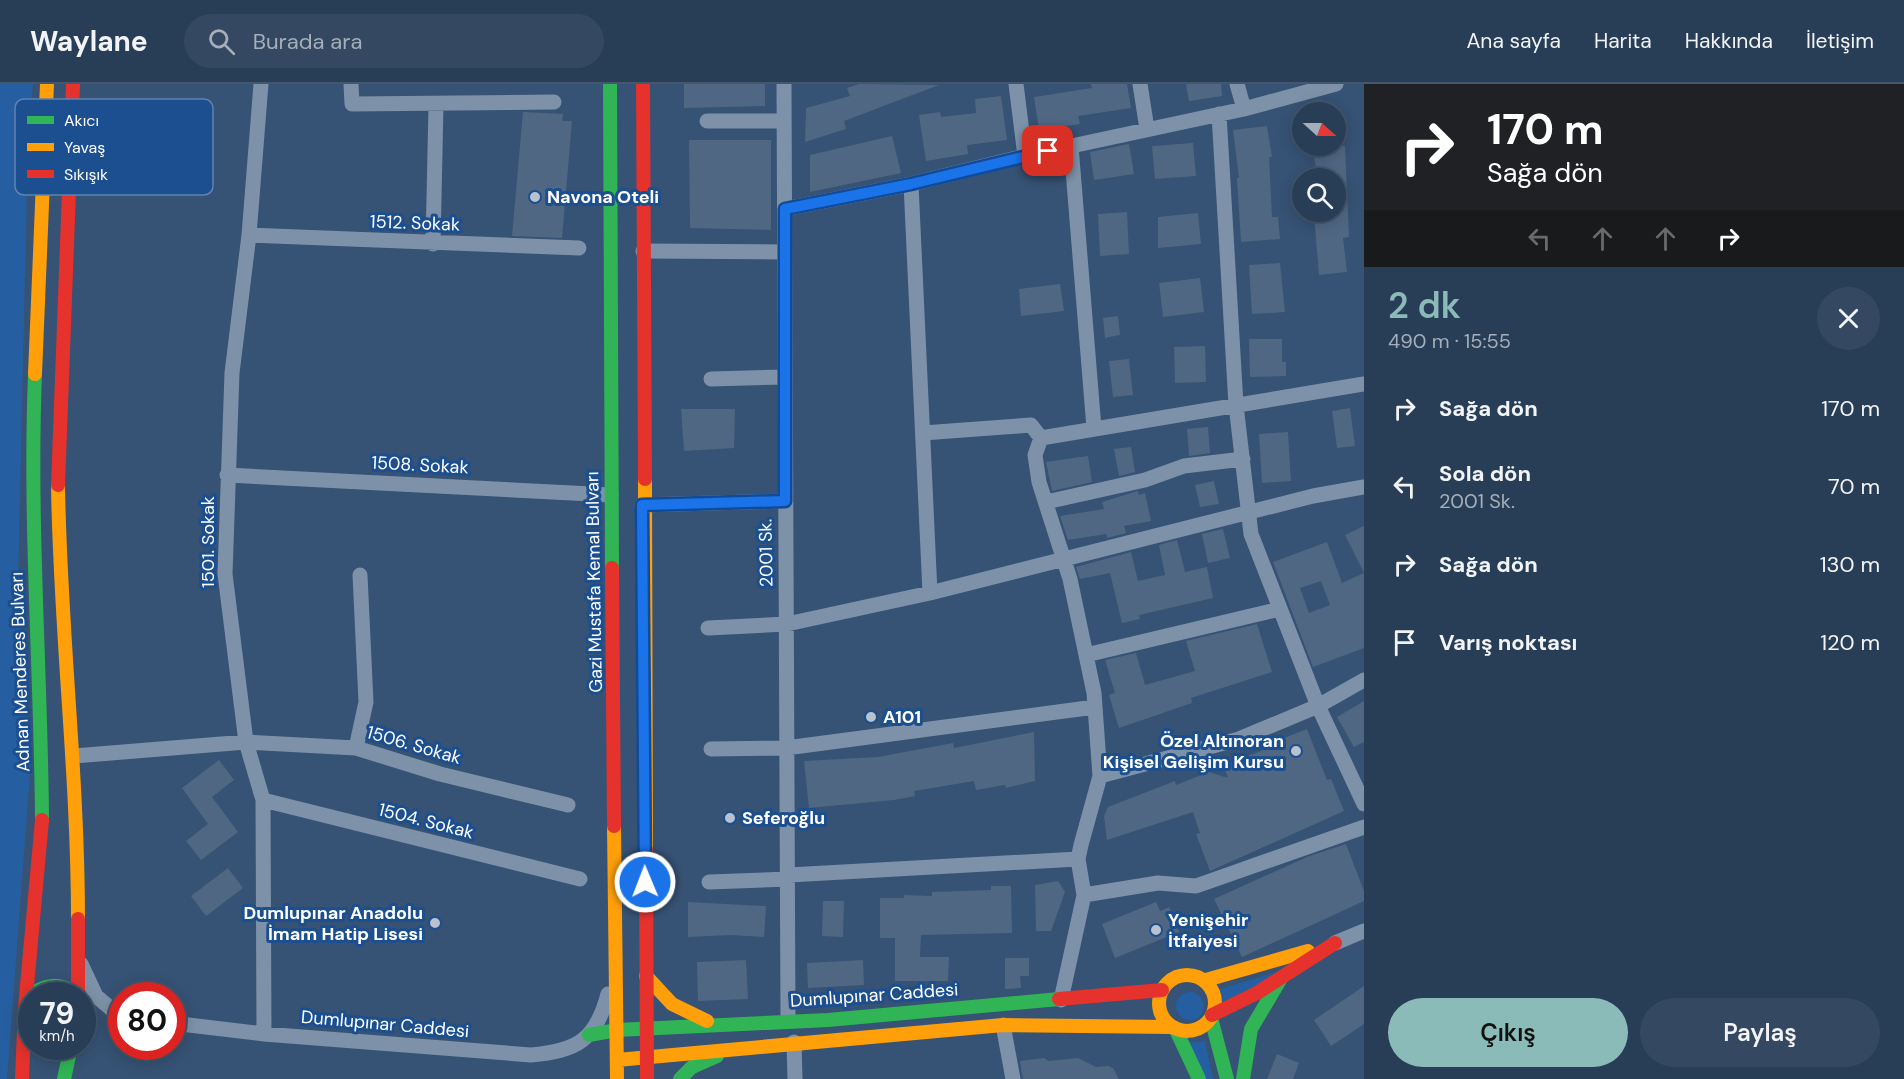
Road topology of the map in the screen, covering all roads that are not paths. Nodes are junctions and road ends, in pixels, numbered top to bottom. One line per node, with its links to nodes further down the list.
1 (47, 84): 12 (main road, Adnan Menderes Bulvarı)
2 (74, 84): 13 (main road)
3 (261, 84): 27 (street, 1501. Sokak)
4 (351, 84): 15 (street)
5 (610, 84): 42 (main road, Gazi Mustafa Kemal Bulvarı)
6 (642, 84): 30 (main road)
7 (1016, 84): 22 (street)
8 (1140, 84): 20 (street)
9 (1238, 84): 16 (street)
10 (1335, 84): 16 (street)
11 (789, 86): 19 (street, 2001 Sk.)
12 (46, 99)
13 (73, 99)
14 (554, 102): 15 (street)
15 (436, 105): 28 (street)
16 (1244, 109): 17 (street)
17 (1219, 114): 20 (street); 35 (street)
18 (707, 121): 19 (street)
19 (783, 121): 26 (street, 2001 Sk.)
20 (1147, 129): 21 (street)
21 (1071, 146): 22 (street); 36 (street)
22 (1025, 156): 23 (street)
23 (911, 184): 26 (street); 37 (street)
24 (42, 195): 79 (main road, Adnan Menderes Bulvarı)
25 (69, 195): 61 (main road)
26 (785, 209): 31 (street, 2001 Sk.)
27 (249, 235): 28 (street, 1512. Sokak); 40 (street, 1501. Sokak)
28 (433, 244): 29 (street, 1512. Sokak)
29 (579, 248)
30 (642, 251): 31 (street); 45 (main road)
31 (784, 252): 32 (street, 2001 Sk.)
32 (785, 377): 33 (street); 43 (street, 2001 Sk.)
33 (711, 379)
34 (1364, 384): 35 (street)
35 (1236, 405): 36 (street); 39 (street)
36 (1094, 428): 38 (street)
37 (923, 433): 38 (street); 49 (street)
38 (1041, 438): 44 (street)
39 (1243, 459): 44 (street); 46 (street)
40 (227, 475): 42 (street, 1508. Sokak); 57 (street, 1501. Sokak)
41 (1364, 487): 46 (street)
42 (610, 495): 75 (main road, Gazi Mustafa Kemal Bulvarı)
43 (785, 501): 45 (street); 51 (street, 2001 Sk.)
44 (1046, 502): 47 (street)
45 (642, 505): 76 (main road)
46 (1249, 512): 47 (street); 50 (street)
47 (1064, 558): 49 (street); 53 (street)
48 (360, 575): 58 (street)
49 (930, 593): 51 (street)
50 (1280, 609): 53 (street); 55 (street)
51 (787, 624): 52 (street); 60 (street, 2001 Sk.)
52 (708, 627)
53 (1086, 655): 56 (street)
54 (1364, 680): 55 (street)
55 (1318, 706): 62 (street); 64 (street)
56 (1095, 707): 60 (street); 62 (street)
57 (246, 742): 58 (street, 1506. Sokak); 61 (street, 1506. Sokak); 63 (street, 1501. Sokak)
58 (356, 748): 65 (street, 1506. Sokak)
59 (711, 748): 60 (street)
60 (786, 748): 68 (street, 2001 Sk.)
61 (74, 756): 74 (main road)
62 (1100, 776): 67 (street)
63 (263, 800): 69 (street, 1504. Sokak); 92 (street, 1501. Sokak)
64 (1364, 804)
65 (568, 805)
66 (1364, 827): 71 (street)
67 (1078, 859): 68 (street); 71 (street)
68 (789, 877): 70 (street); 85 (street, 2001 Sk.)
69 (580, 879)
70 (709, 882)
71 (1084, 895): 82 (street)
72 (1364, 931): 73 (street)
73 (1335, 942): 77 (main road); 78 (main road)
74 (77, 955): 80 (main road); 83 (street)
75 (616, 962): 91 (main road, Gazi Mustafa Kemal Bulvarı); 93 (street)
76 (646, 976): 86 (main road); 90 (main road)
77 (1283, 976): 84 (main road); 109 (main road)
78 (1206, 980): 81 (main road); 84 (main road)
79 (29, 982)
80 (78, 982)
81 (1162, 990): 82 (main road, Dumlupınar Caddesi); 89 (main road)
82 (1061, 1000): 85 (main road, Dumlupınar Caddesi)
83 (108, 1006)
84 (1212, 1016): 89 (main road); 108 (main road)
85 (788, 1021): 86 (main road, Dumlupınar Caddesi)
86 (716, 1024): 90 (main road, Dumlupınar Caddesi)
87 (1003, 1024): 89 (main road); 94 (main road); 106 (street)
88 (186, 1025): 92 (street, Dumlupınar Caddesi)
89 (1173, 1027): 107 (main road)
90 (647, 1028): 91 (main road, Dumlupınar Caddesi); 96 (main road)
91 (617, 1030): 93 (main road, Dumlupınar Caddesi); 99 (main road, Gazi Mustafa Kemal Bulvarı)
92 (264, 1034): 93 (street, Dumlupınar Caddesi)
93 (589, 1035)
94 (794, 1042): 95 (main road); 105 (street)
95 (732, 1049): 96 (main road); 104 (main road)
96 (647, 1058): 99 (main road); 103 (main road)
97 (24, 1060): 100 (main road, Adnan Menderes Bulvarı)
98 (68, 1060): 101 (main road)
99 (617, 1060): 102 (main road, Gazi Mustafa Kemal Bulvarı)
100 (22, 1079)
101 (64, 1079)
102 (617, 1079)
103 (646, 1079)
104 (680, 1079)
105 (795, 1079)
106 (1013, 1079)
107 (1199, 1079)
108 (1227, 1079)
109 (1243, 1079)

